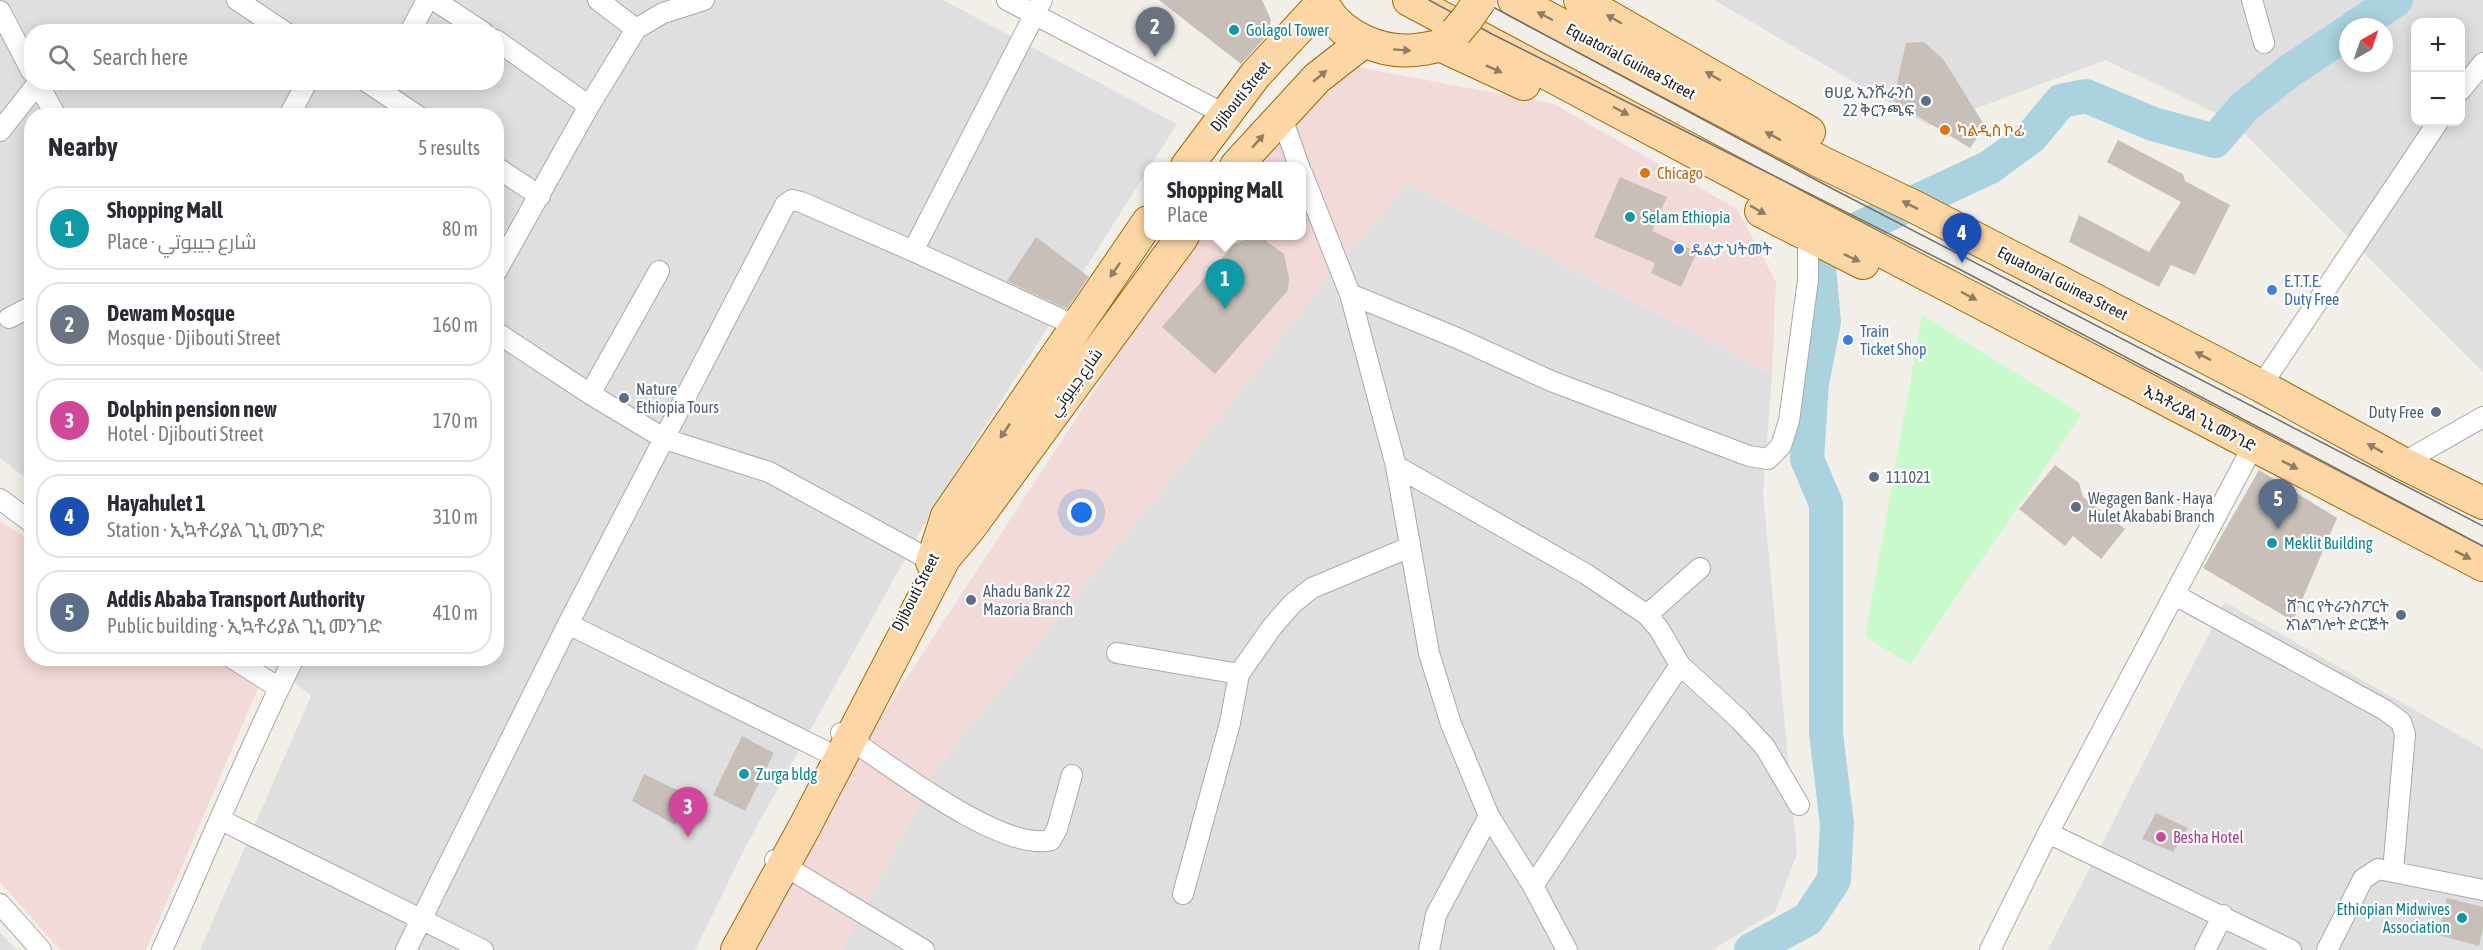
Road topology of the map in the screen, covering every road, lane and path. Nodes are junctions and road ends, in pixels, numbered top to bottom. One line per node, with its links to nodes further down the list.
1 (237, 0): 15 (street)
2 (427, 0): 16 (street)
3 (434, 0): 17 (street)
4 (598, 0): 18 (street)
5 (704, 0): 18 (street)
6 (1007, 0): 13 (street)
7 (1409, 0): 46 (main road, one-way to 46)
8 (1480, 0): 19 (main road, bridge)
9 (1514, 0): 43 (main road, Equatorial Guinea Street, one-way to 9)
10 (1580, 0): 43 (main road, one-way to 10)
11 (2252, 0): 21 (street)
12 (1321, 2): 20 (main road); 34 (main road, Djibouti Street)
13 (1038, 7): 34 (street); 48 (street)
14 (0, 11): 23 (street)
15 (273, 24)
16 (414, 24)
17 (471, 24)
18 (636, 29): 30 (street)
19 (1448, 39): 20 (main road, one-way to 19); 46 (main road, one-way to 46)
20 (1363, 42): 35 (main road, one-way to 20)
21 (2264, 43)
22 (504, 46): 30 (street)
23 (24, 58)
24 (2483, 63): 25 (street)
25 (2465, 86)
26 (28, 90): 37 (street)
27 (41, 90): 31 (street)
28 (303, 90): 32 (street)
29 (383, 90): 33 (street)
30 (590, 106): 44 (street)
31 (51, 108)
32 (293, 108)
33 (407, 108)
34 (1224, 114): 38 (main road, Djibouti Street)
35 (1281, 115): 39 (main road, one-way to 35); 40 (street)
36 (2435, 126): 56 (street)
37 (0, 131)
38 (1190, 162)
39 (1240, 162)
40 (1298, 162)
41 (504, 172): 44 (street)
42 (1306, 183): 51 (street)
43 (1882, 190): 56 (main road, Equatorial Guinea Street, one-way to 43)
44 (540, 196): 49 (street)
45 (1144, 229): 54 (main road, Djibouti Street, one-way to 54)
46 (1817, 233): 51 (street); 60 (main road, ኢኳቶሪያል ጊኒ መንገድ, one-way to 60)
47 (1180, 240): 66 (main road, شارع جيبوتي)
48 (913, 252): 54 (street); 59 (street)
49 (504, 258)
50 (659, 271): 57 (street)
51 (1350, 294): 62 (street)
52 (24, 310): 53 (street)
53 (9, 318)
54 (1076, 326): 68 (main road, Djibouti Street, one-way to 68)
55 (504, 337): 57 (street)
56 (2261, 386): 61 (main road, Equatorial Guinea Street, one-way to 56)
57 (590, 394): 59 (street)
58 (2483, 417): 61 (street)
59 (665, 439): 68 (street); 73 (street)
60 (2253, 446): 69 (main road, ኢኳቶሪያል ጊኒ መንገድ, one-way to 69); 71 (street)
61 (2402, 463): 64 (main road, Equatorial Guinea Street)
62 (1396, 466): 67 (street); 72 (street)
63 (0, 499): 65 (street)
64 (2483, 503)
65 (24, 517)
66 (968, 530): 80 (main road, Djibouti Street)
67 (1410, 547): 78 (street); 83 (street)
68 (932, 561): 80 (main road, Djibouti Street)
69 (2483, 565)
70 (1700, 568): 72 (street)
71 (2175, 595): 85 (street); 87 (street)
72 (1647, 615): 75 (street)
73 (568, 624): 80 (street); 93 (street)
74 (1117, 653): 78 (street)
75 (1680, 665): 82 (street); 88 (street)
76 (245, 666): 79 (street)
77 (290, 666): 79 (street)
78 (1239, 674): 90 (street)
79 (279, 688): 84 (street)
80 (841, 742): 81 (street); 86 (main road, Djibouti Street)
81 (1072, 775)
82 (1799, 805)
83 (1489, 816): 88 (street); 101 (street)
84 (221, 820): 93 (street); 95 (street)
85 (2048, 833): 92 (street); 103 (street)
86 (779, 862): 98 (main road, Djibouti Street); 99 (main road, Djibouti Street); 100 (street)
87 (2394, 871): 89 (street); 106 (street)
88 (1533, 886): 102 (street)
89 (2483, 890)
90 (1183, 894)
91 (0, 904): 94 (street)
92 (2223, 915): 104 (street); 105 (street)
93 (420, 919): 96 (street); 97 (street)
94 (41, 950)
95 (162, 950)
96 (406, 950)
97 (483, 950)
98 (728, 950)
99 (737, 950)
100 (924, 950)
101 (1429, 950)
102 (1567, 950)
103 (1990, 950)
104 (2205, 950)
105 (2291, 950)
106 (2327, 950)

